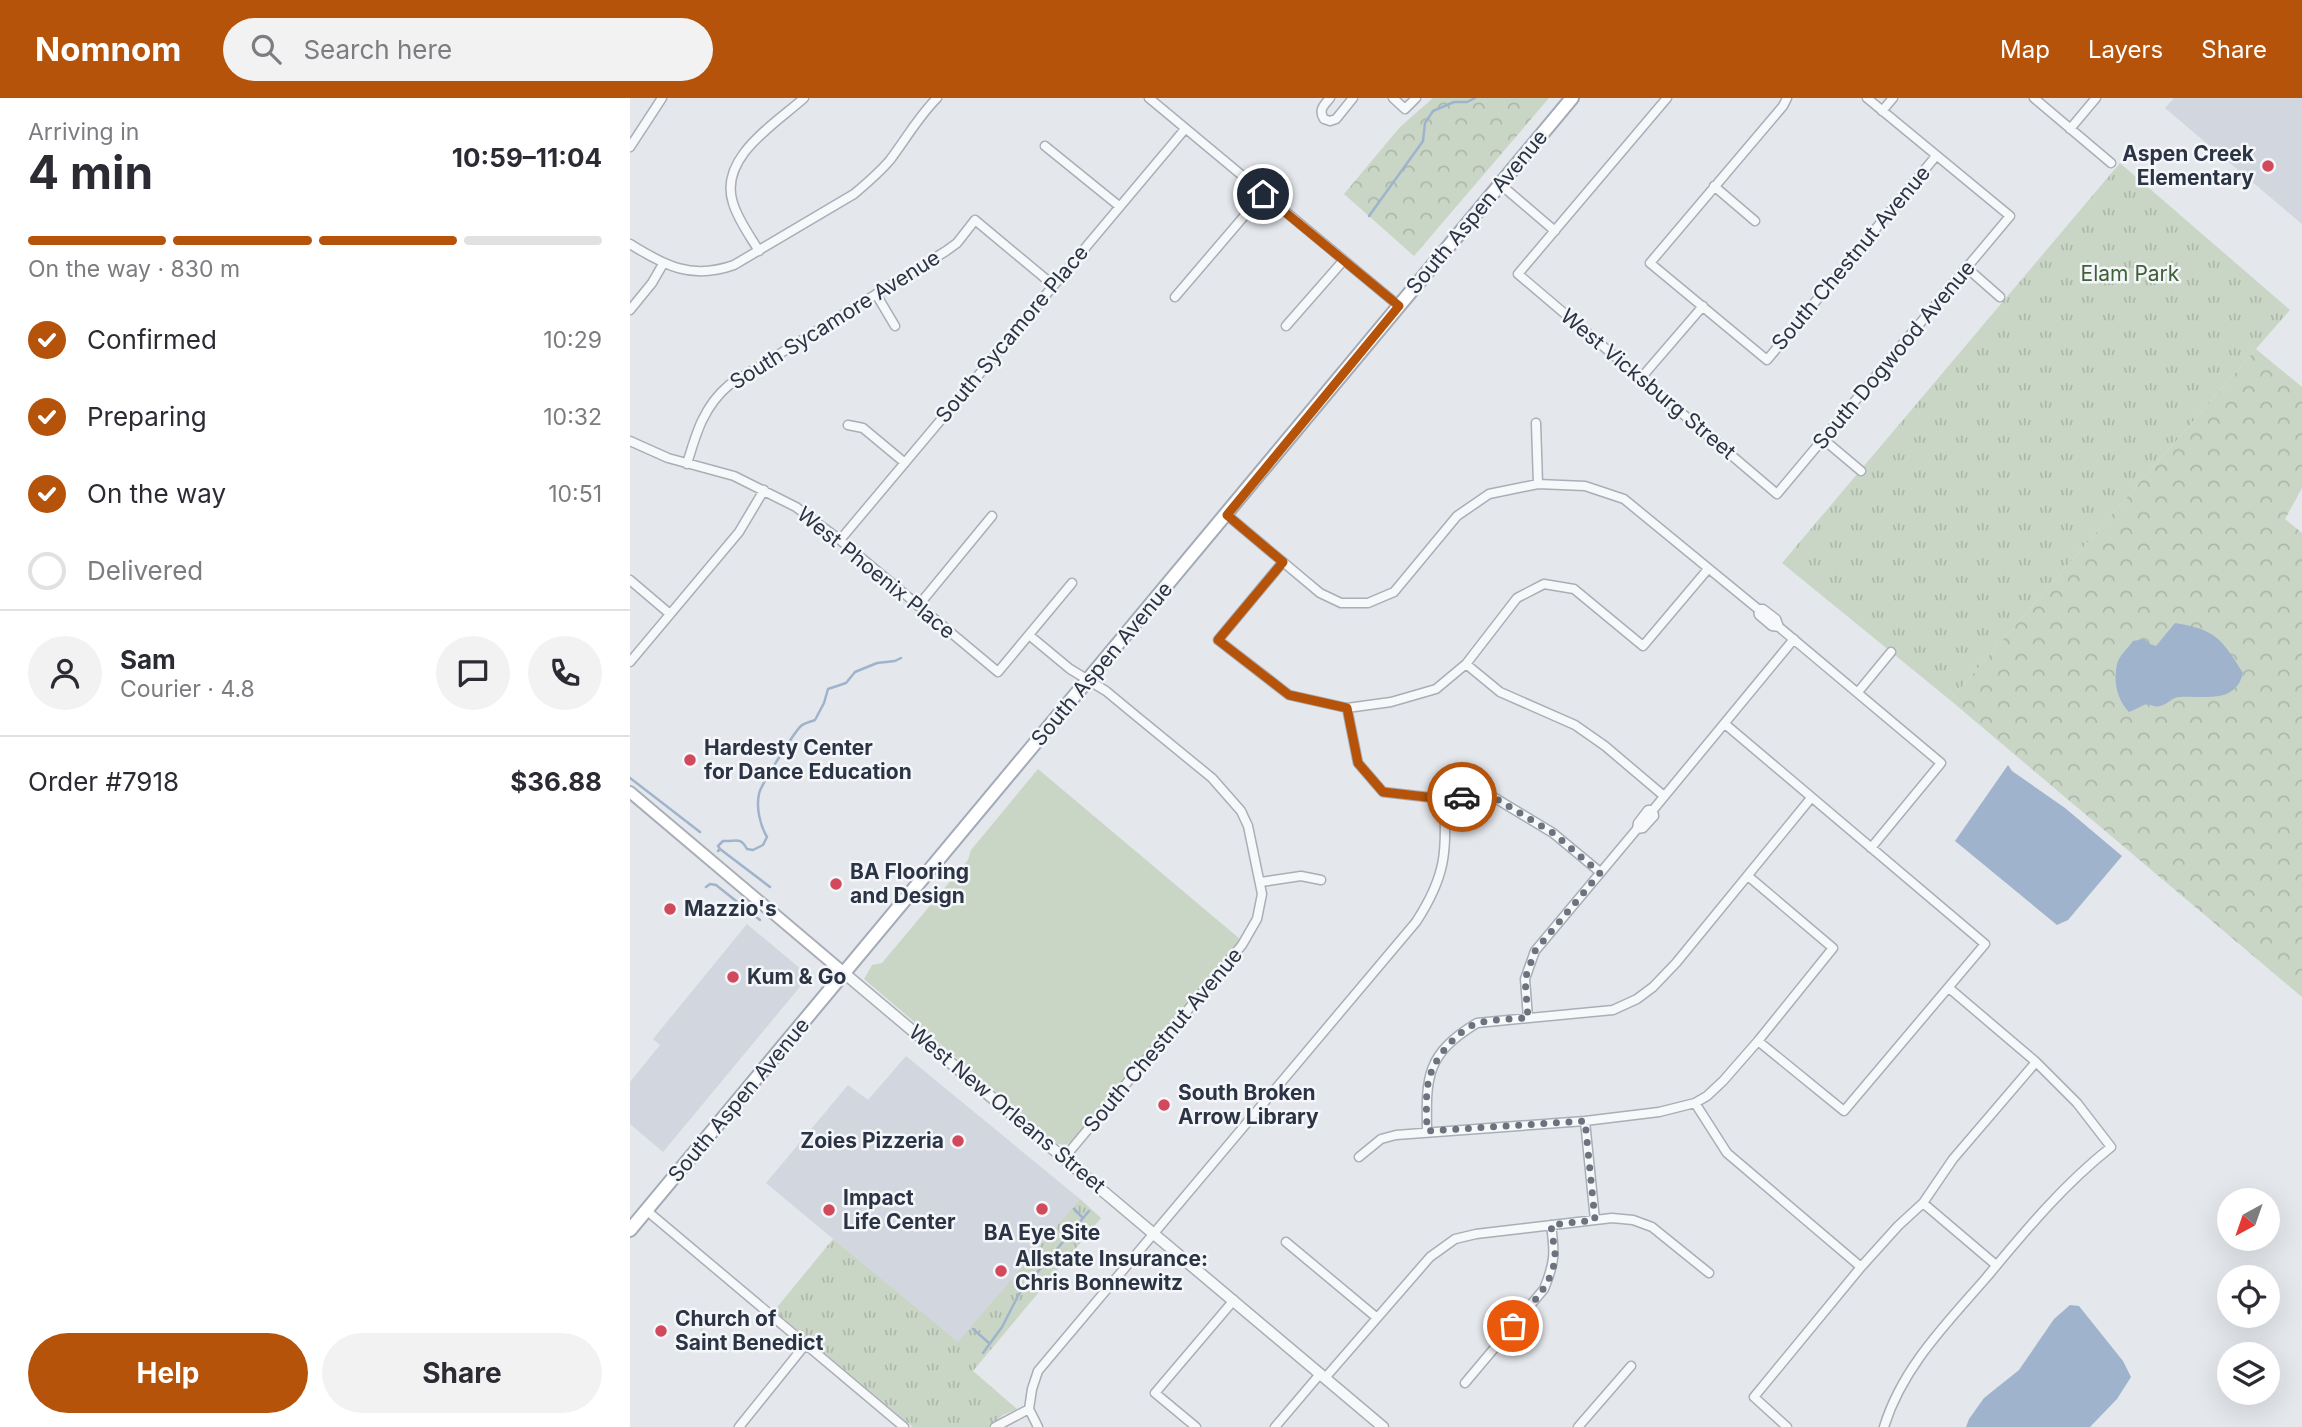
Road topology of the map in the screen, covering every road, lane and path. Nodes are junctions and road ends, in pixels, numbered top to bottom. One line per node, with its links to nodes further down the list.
1 (662, 98): 20 (street)
2 (804, 98): 30 (street)
3 (937, 98): 30 (street)
4 (1149, 98): 17 (street)
5 (1330, 98): 6 (street)
6 (1353, 98)
7 (1392, 98): 8 (street)
8 (1416, 98)
9 (1572, 98): 23 (main road, South Aspen Avenue)
10 (1667, 98): 28 (street)
11 (1787, 98): 24 (street)
12 (1867, 98): 16 (street)
13 (1893, 98): 16 (street)
14 (2034, 98): 18 (street)
15 (2096, 98): 18 (street)
16 (1882, 111): 21 (street)
17 (1185, 129): 25 (street); 26 (street, South Sycamore Place)
18 (2070, 129): 22 (street)
19 (1045, 146): 26 (street)
20 (630, 147)
21 (1936, 156): 33 (street, South Dogwood Avenue); 39 (street, South Chestnut Avenue)
22 (2112, 163)
23 (1500, 184): 28 (street); 38 (main road, South Aspen Avenue)
24 (1714, 186): 27 (street); 39 (street)
25 (1263, 194): 31 (street); 36 (street)
26 (1119, 206): 34 (street, South Sycamore Place)
27 (1755, 221)
28 (1555, 231): 43 (street, West Vicksburg Street)
29 (630, 244): 32 (street)
30 (760, 251): 32 (street)
31 (1343, 261): 38 (street); 42 (street)
32 (663, 264): 40 (street)
33 (1967, 268): 37 (street); 46 (street, South Dogwood Avenue)
34 (1053, 285): 35 (street, South Sycamore Avenue); 48 (street, South Sycamore Place)
35 (876, 294): 41 (street); 49 (street, South Sycamore Avenue)
36 (1175, 297)
37 (2000, 297)
38 (1399, 306): 54 (main road, South Aspen Avenue)
39 (1703, 306): 43 (street)
40 (630, 310)
41 (895, 326)
42 (1286, 326)
43 (1641, 378): 53 (street, West Vicksburg Street)
44 (1536, 423): 51 (street)
45 (849, 425): 48 (street)
46 (1823, 439): 50 (street); 53 (street, South Dogwood Avenue)
47 (630, 441): 49 (street, West Phoenix Place)
48 (905, 463): 56 (street, South Sycamore Place)
49 (687, 464): 52 (street, West Phoenix Place)
50 (1861, 471)
51 (1538, 484): 57 (street); 58 (street)
52 (764, 489): 56 (street, West Phoenix Place); 62 (street)
53 (1777, 494)
54 (1227, 515): 57 (street); 68 (main road, South Aspen Avenue)
55 (992, 516): 61 (street)
56 (840, 540): 61 (street, West Phoenix Place)
57 (1283, 562): 70 (street)
58 (1708, 569): 64 (street); 67 (street)
59 (630, 580): 62 (street)
60 (1072, 583): 63 (street)
61 (918, 606): 63 (street, West Phoenix Place)
62 (670, 614): 66 (street)
63 (1029, 635): 68 (street)
64 (1794, 639): 69 (street); 71 (street)
65 (1891, 652): 69 (street)
66 (630, 662)
67 (1466, 664): 70 (street); 73 (street)
68 (1089, 680): 80 (street); 81 (main road, South Aspen Avenue)
69 (1858, 692): 76 (street)
70 (1347, 708): 75 (street)
71 (1725, 724): 73 (street); 74 (street)
72 (630, 792): 81 (main road, West New Orleans Street)
73 (1664, 796): 77 (street)
74 (1811, 798): 76 (street); 78 (street)
75 (1444, 799): 77 (street); 96 (street)
76 (1871, 848): 82 (street)
77 (1600, 873): 83 (street)
78 (1748, 876): 83 (street); 84 (street)
79 (1321, 880): 80 (street)
80 (1261, 882): 90 (street, South Chestnut Avenue)
81 (844, 973): 90 (street, West New Orleans Street); 92 (main road, South Aspen Avenue)
82 (1950, 988): 84 (street); 85 (street)
83 (1528, 1018): 88 (street)
84 (1758, 1041): 86 (street)
85 (2036, 1062): 91 (street); 98 (street)
86 (1695, 1103): 87 (street); 99 (street)
87 (1585, 1121): 88 (street); 93 (street)
88 (1427, 1131): 89 (street)
89 (1359, 1157)
90 (1064, 1158): 96 (street, West New Orleans Street)
91 (1923, 1203): 98 (street); 99 (street)
92 (646, 1210): 95 (main road, South Aspen Avenue); 103 (street)
93 (1595, 1220): 94 (street); 100 (street)
94 (1551, 1225): 102 (street); 106 (street)
95 (630, 1230)
96 (1155, 1233): 101 (street, West New Orleans Street); 107 (street)
97 (1286, 1242): 102 (street)
98 (1996, 1265): 117 (street)
99 (1861, 1267): 116 (street)
100 (1709, 1273)
101 (1234, 1300): 105 (street, West New Orleans Street); 112 (street)
102 (1376, 1317): 105 (street)
103 (805, 1345): 108 (street); 109 (street)
104 (1631, 1366): 115 (street)
105 (1322, 1376): 113 (street); 114 (street, West New Orleans Street)
106 (1465, 1383)
107 (1029, 1409): 110 (street); 111 (street)
108 (744, 1425)
109 (904, 1427)
110 (995, 1427)
111 (1038, 1427)
112 (1196, 1427)
113 (1275, 1427)
114 (1383, 1427)
115 (1578, 1427)
116 (1787, 1427)
117 (1884, 1427)

